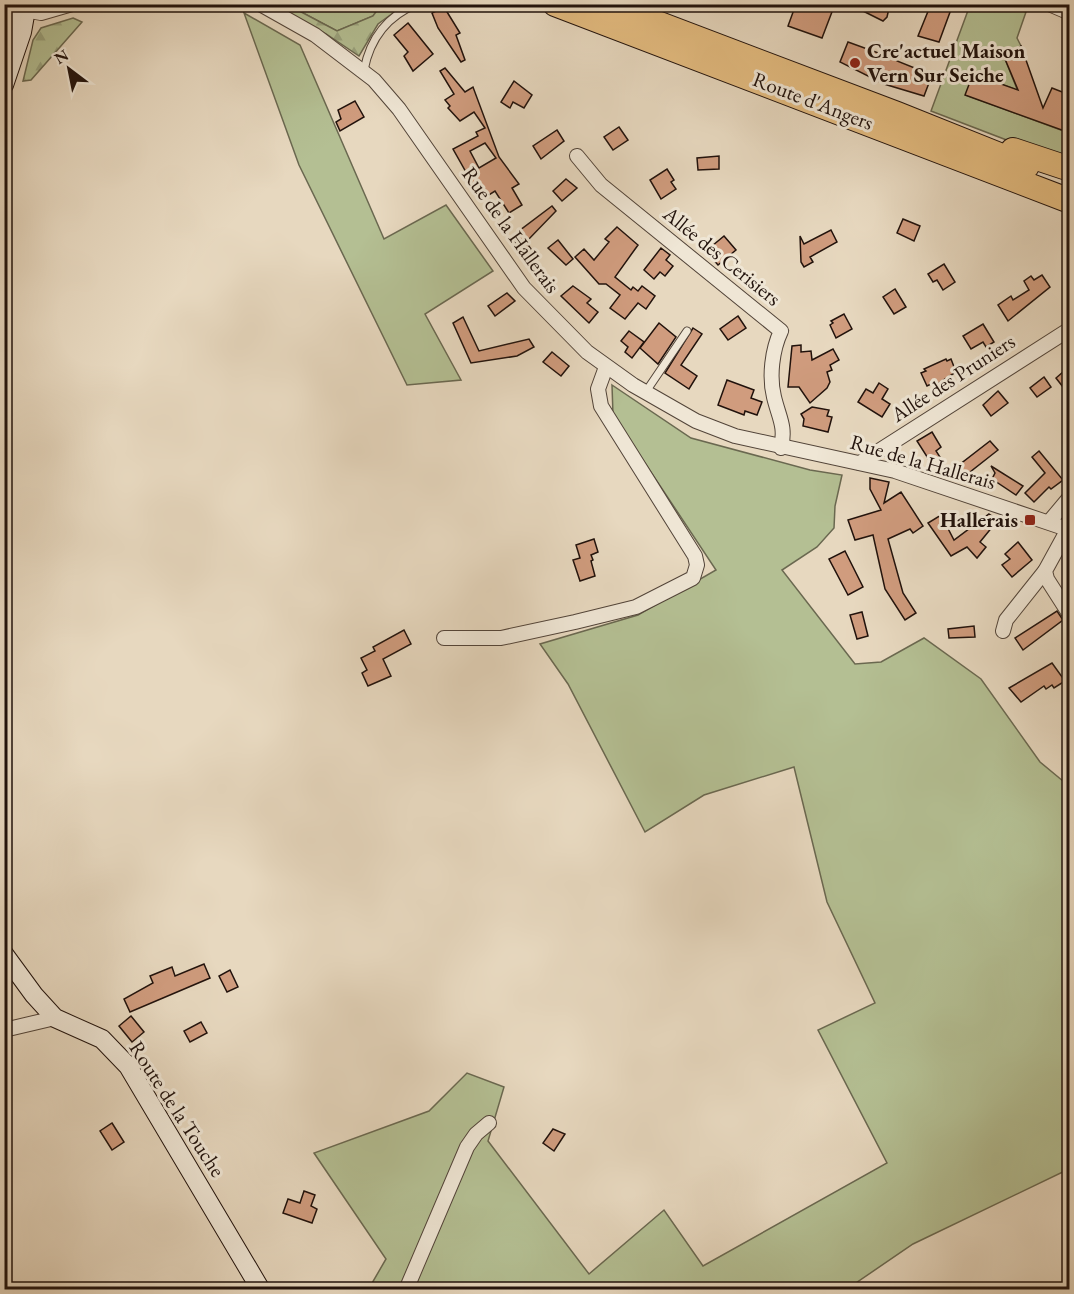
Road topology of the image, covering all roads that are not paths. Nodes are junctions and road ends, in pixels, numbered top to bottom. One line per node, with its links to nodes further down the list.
1 (72, 4): 7 (street)
2 (260, 4): 10 (street, Rue de la Hallerais)
3 (417, 4): 10 (lane)
4 (555, 4): 16 (highway, Route d'Angers)
5 (607, 4): 12 (highway, Route d'Angers)
6 (1049, 4): 8 (street)
7 (20, 6): 9 (street); 11 (street)
8 (1070, 12)
9 (4, 58)
10 (364, 70): 19 (street, Rue de la Hallerais)
11 (4, 85)
12 (897, 114): 14 (highway); 15 (highway, Route d'Angers)
13 (577, 156): 21 (street, Allée des Cerisiers)
14 (1070, 170)
15 (1070, 183)
16 (1070, 201)
17 (1070, 328): 22 (street, Allée des Pruniers)
18 (687, 331): 20 (lane)
19 (606, 367): 20 (street, Rue de la Hallerais); 29 (street)
20 (645, 393): 21 (street, Rue de la Hallerais)
21 (781, 448): 22 (street, Rue de la Hallerais)
22 (860, 463): 24 (street, Rue de la Hallerais)
23 (1070, 496): 24 (street)
24 (1048, 522): 25 (street, Rue de la Hallerais)
25 (1069, 530): 26 (street)
26 (1045, 571): 27 (street); 28 (street)
27 (1070, 615)
28 (1003, 631)
29 (444, 638)
30 (4, 954): 31 (street, Route de la Touche)
31 (55, 1018): 32 (street); 34 (street, Route de la Touche)
32 (4, 1030)
33 (489, 1123): 35 (street)
34 (261, 1290)
35 (406, 1290)

